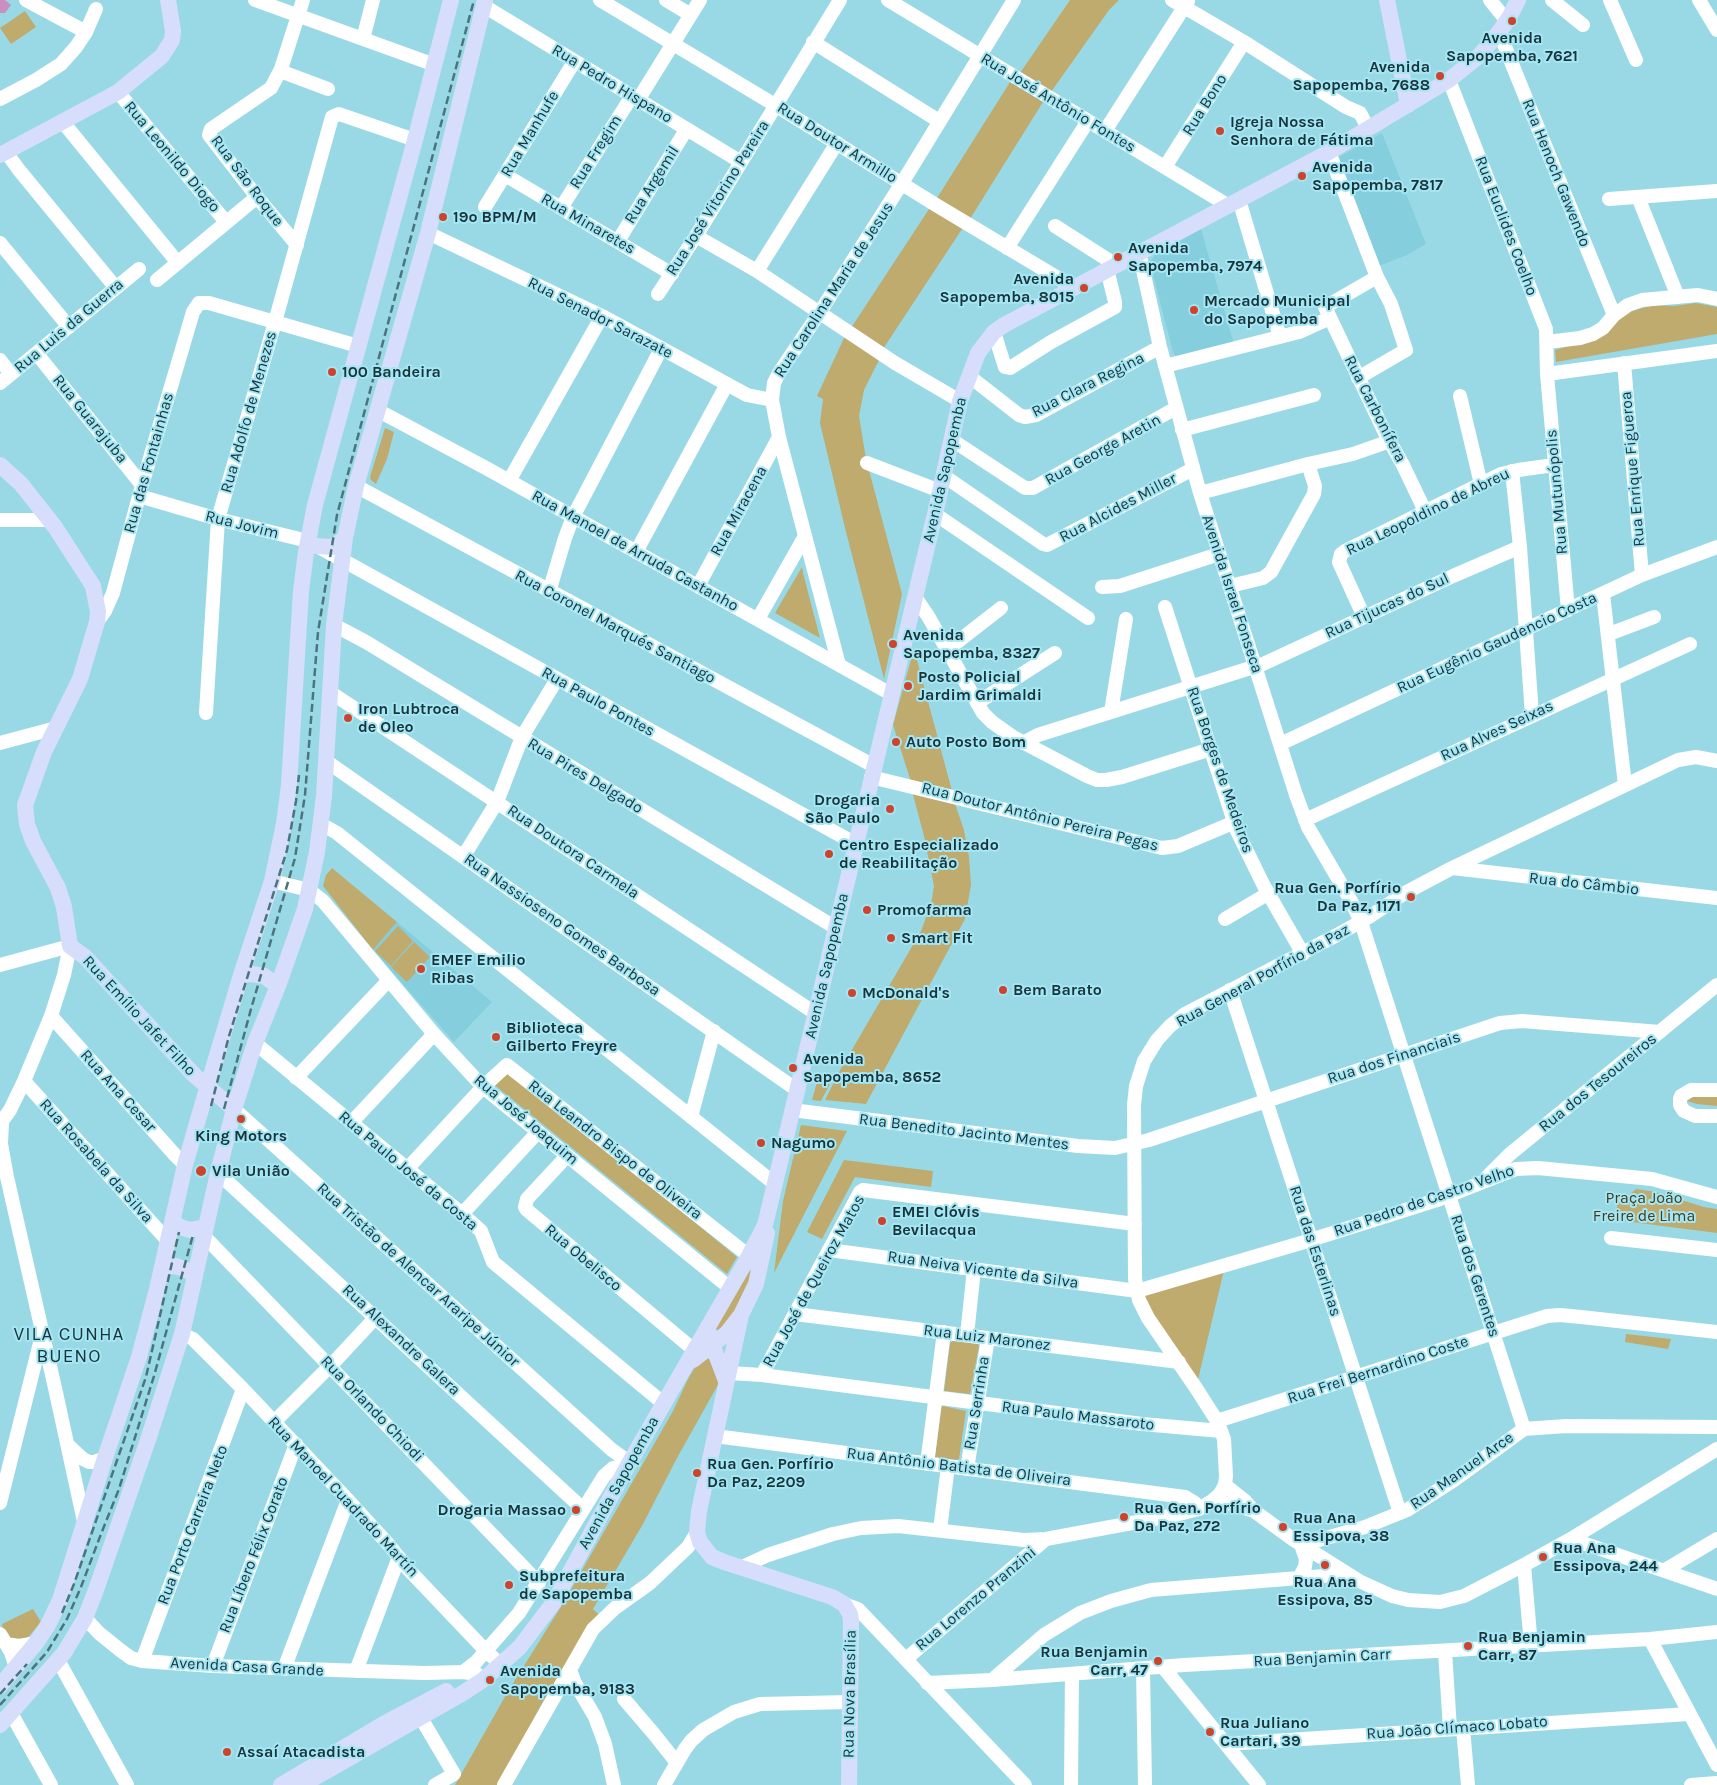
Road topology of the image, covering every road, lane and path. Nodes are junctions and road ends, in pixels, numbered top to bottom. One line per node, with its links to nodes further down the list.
1 (26, 0): 27 (street)
2 (168, 0): 39 (main road)
3 (255, 0): 23 (street)
4 (303, 0): 23 (street, Rua São Roque)
5 (373, 0): 28 (street)
6 (451, 0): 35 (main road)
7 (600, 0): 31 (street, Rua Doutor Armillo)
8 (666, 0): 22 (street)
9 (700, 0): 22 (street, Rua Fregim)
10 (840, 0): 29 (street, Rua José Vitorino Pereira)
11 (888, 0): 32 (street, Rua José Antônio Fontes)
12 (1014, 0): 32 (street, Rua Carolina Maria de Jesus)
13 (1387, 0): 42 (main road)
14 (1490, 0): 25 (street, Rua Henoch Gawendo)
15 (1518, 0): 25 (main road, Avenida Sapopemba)
16 (1552, 0): 24 (street)
17 (1610, 0): 33 (street)
18 (1699, 0): 26 (street)
19 (1182, 2): 30 (street); 49 (street)
20 (485, 3): 34 (street, Rua Pedro Hispano); 67 (main road)
21 (96, 9): 27 (street)
22 (691, 15): 31 (street, Rua Fregim)
23 (298, 16): 28 (street); 36 (street, Rua São Roque)
24 (1583, 25)
25 (1503, 26): 37 (main road, Avenida Sapopemba); 88 (street, Rua Henoch Gawendo)
26 (1717, 30)
27 (86, 32): 41 (street)
28 (363, 39): 35 (street)
29 (813, 42): 43 (street, Rua José Vitorino Pereira); 45 (street)
30 (1244, 42): 47 (street); 55 (street, Rua Bono)
31 (673, 44): 40 (street, Rua Fregim); 43 (street, Rua Doutor Armillo)
32 (980, 56): 45 (street, Rua Carolina Maria de Jesus); 46 (street, Rua José Antônio Fontes)
33 (1636, 60)
34 (574, 62): 40 (street, Rua Pedro Hispano); 56 (street, Rua Manhufe)
35 (435, 65): 50 (main road)
36 (280, 72): 38 (street); 59 (street, Rua São Roque)
37 (1449, 80): 42 (main road, Avenida Sapopemba); 94 (street, Rua Euclides Coelho)
38 (328, 89)
39 (118, 92): 44 (main road); 65 (street, Rua Leonildo Diogo)
40 (635, 98): 48 (street, Rua Pedro Hispano); 64 (street, Rua Fregim)
41 (0, 99)
42 (1408, 104): 47 (main road, Avenida Sapopemba)
43 (775, 105): 51 (street, Rua Doutor Armillo); 54 (street, Rua José Vitorino Pereira)
44 (62, 121): 53 (main road); 74 (street)
45 (940, 121): 57 (street, Rua Carolina Maria de Jesus)
46 (1088, 121): 49 (street, Rua José Antônio Fontes); 72 (street)
47 (1368, 128): 52 (main road, Avenida Sapopemba)
48 (686, 130): 54 (street, Rua Pedro Hispano); 69 (street, Rua Argemil)
49 (1105, 132): 55 (street, Rua José Antônio Fontes)
50 (415, 140): 71 (street, Rua Adolfo de Menezes); 95 (main road)
51 (837, 143): 57 (street, Rua Doutor Armillo); 77 (street)
52 (1329, 152): 62 (main road, Avenida Sapopemba); 79 (street)
53 (3, 154): 82 (street)
54 (741, 162): 68 (street, Rua José Vitorino Pereira)
55 (1165, 167): 62 (street, Rua José Antônio Fontes)
56 (505, 175): 63 (street, Rua Manhufe); 64 (street, Rua Minaretes)
57 (902, 183): 72 (street, Rua Doutor Armillo); 86 (street, Rua Carolina Maria de Jesus)
58 (1717, 191): 60 (street)
59 (257, 197): 65 (street); 71 (street, Rua São Roque)
60 (1638, 197): 61 (street); 84 (street)
61 (1609, 199)
62 (1234, 203): 73 (main road, Avenida Sapopemba); 93 (street)
63 (486, 206)
64 (561, 208): 69 (street, Rua Minaretes)
65 (226, 222): 74 (street)
66 (1056, 226): 75 (street)
67 (428, 233): 89 (street, Rua Senador Sarazate); 114 (main road)
68 (696, 236): 77 (street); 78 (street, Rua José Vitorino Pereira)
69 (618, 241): 78 (street, Rua Minaretes)
70 (0, 243): 91 (street)
71 (297, 245): 90 (street, Rua Adolfo de Menezes)
72 (1007, 248): 81 (street, Rua Doutor Armillo)
73 (1139, 252): 75 (main road, Avenida Sapopemba); 96 (street, Avenida Israel Fonseca)
74 (178, 263): 80 (street)
75 (1112, 267): 81 (main road, Avenida Sapopemba); 92 (street)
76 (139, 269): 82 (street, Rua Luis da Guerra)
77 (757, 271): 86 (street)
78 (672, 274): 83 (street, Rua José Vitorino Pereira)
79 (1377, 277): 87 (street); 106 (street)
80 (157, 280)
81 (1073, 287): 92 (main road, Avenida Sapopemba)
82 (116, 288): 91 (street, Rua Luis da Guerra)
83 (658, 294)
84 (1678, 297): 85 (street); 88 (street)
85 (1717, 299)
86 (820, 312): 111 (street, Rua Carolina Maria de Jesus); 112 (street)
87 (1328, 312): 93 (street); 106 (street, Rua Carbonífera)
88 (1614, 314): 94 (street)
89 (602, 316): 97 (street, Rua Senador Sarazate); 125 (street)
90 (275, 322): 95 (street); 129 (street, Rua das Fontainhas); 134 (street, Rua Adolfo de Menezes)
91 (69, 327): 99 (street, Rua Luis da Guerra)
92 (994, 332): 105 (main road, Avenida Sapopemba)
93 (1280, 337): 102 (street)
94 (1547, 342): 104 (street, Rua Euclides Coelho)
95 (358, 346): 139 (main road)
96 (1160, 347): 102 (street, Avenida Israel Fonseca); 105 (street, Rua Clara Regina)
97 (661, 349): 108 (street, Rua Senador Sarazate); 133 (street)
98 (1717, 351): 101 (street)
99 (36, 354): 103 (street, Rua Luis da Guerra); 129 (street, Rua Guarajuba)
100 (0, 360): 103 (street)
101 (1624, 363): 104 (street); 145 (street, Rua Enrique Figueroa)
102 (1165, 366): 113 (street, Avenida Israel Fonseca)
103 (12, 374): 107 (street, Rua Luis da Guerra)
104 (1547, 374): 122 (street, Rua Mutunópolis)
105 (969, 376): 112 (main road, Avenida Sapopemba)
106 (1358, 378): 118 (street, Rua Carbonífera)
107 (0, 384)
108 (727, 384): 111 (street, Rua Senador Sarazate); 142 (street)
109 (1314, 395): 115 (street)
110 (1460, 396): 127 (street)
111 (772, 400): 116 (street, Rua Carolina Maria de Jesus)
112 (960, 401): 117 (main road, Avenida Sapopemba)
113 (1176, 408): 115 (street, Avenida Israel Fonseca); 117 (street, Rua George Aretin)
114 (377, 410): 125 (street, Rua Manoel de Arruda Castanho); 128 (main road)
115 (1182, 430): 123 (street, Avenida Israel Fonseca)
116 (779, 437): 137 (street, Rua Carolina Maria de Jesus); 146 (street, Rua Miracena)
117 (952, 440): 126 (main road, Avenida Sapopemba)
118 (1390, 441): 120 (street); 131 (street, Rua Carbonífera)
119 (867, 463): 126 (street)
120 (1308, 464): 130 (street); 147 (street)
121 (0, 465): 136 (main road)
122 (1554, 465): 124 (street, Rua Leopoldino de Abreu); 154 (street, Rua Mutunópolis)
123 (1193, 469): 126 (street, Rua Alcides Miller); 130 (street, Avenida Israel Fonseca)
124 (1512, 471): 127 (street, Rua Leopoldino de Abreu); 140 (street)
125 (509, 481): 133 (street, Rua Manoel de Arruda Castanho)
126 (942, 483): 132 (main road, Avenida Sapopemba)
127 (1481, 484): 131 (street, Rua Leopoldino de Abreu)
128 (356, 486): 138 (main road); 149 (street, Rua Coronel Marqués Santiago)
129 (141, 491): 134 (street, Rua Jovim); 160 (street, Rua das Fontainhas)
130 (1200, 493): 143 (street, Avenida Israel Fonseca)
131 (1425, 511): 155 (street, Rua Leopoldino de Abreu)
132 (935, 514): 151 (main road, Avenida Sapopemba); 157 (street)
133 (573, 517): 142 (street, Rua Manoel de Arruda Castanho); 149 (street)
134 (218, 519): 139 (street, Rua Jovim); 176 (street, Rua Adolfo de Menezes)
135 (0, 520): 136 (street)
136 (50, 520): 160 (main road)
137 (805, 536): 158 (street); 167 (street, Rua Carolina Maria de Jesus)
138 (345, 538): 139 (main road); 144 (main road)
139 (312, 544): 144 (street, Rua Jovim); 195 (main road)
140 (1520, 547): 155 (street, Rua Tijucas do Sul); 162 (street)
141 (1717, 547): 145 (street, Rua Eugênio Gaudencio Costa)
142 (636, 552): 146 (street, Rua Manoel de Arruda Castanho)
143 (1219, 554): 147 (street, Avenida Israel Fonseca); 148 (street)
144 (341, 560): 161 (main road); 170 (street, Rua Paulo Pontes)
145 (1642, 575): 150 (street, Rua Eugênio Gaudencio Costa)
146 (698, 586): 158 (street, Rua Manoel de Arruda Castanho)
147 (1230, 586): 168 (street, Avenida Israel Fonseca)
148 (1102, 588)
149 (549, 592): 186 (street, Rua Coronel Marqués Santiago)
150 (1603, 594): 154 (street, Rua Eugênio Gaudencio Costa); 163 (street)
151 (915, 597): 165 (street); 173 (main road, Avenida Sapopemba)
152 (1165, 607): 171 (street, Rua Borges de Medeiros)
153 (1001, 608): 165 (street)
154 (1568, 610): 162 (street, Rua Eugênio Gaudencio Costa)
155 (1364, 617): 168 (street, Rua Tijucas do Sul)
156 (1654, 617): 163 (street)
157 (1088, 618)
158 (758, 619): 167 (street, Rua Manoel de Arruda Castanho)
159 (1126, 620): 175 (street)
160 (97, 622): 178 (main road)
161 (334, 625): 172 (main road); 179 (street, Rua Pires Delgado)
162 (1526, 630): 177 (street); 182 (street, Rua Eugênio Gaudencio Costa)
163 (1609, 634): 169 (street)
164 (1690, 644): 169 (street, Rua Alves Seixas)
165 (947, 650): 174 (street)
166 (1055, 653): 174 (street)
167 (839, 665): 173 (street, Rua Manoel de Arruda Castanho)
168 (1256, 667): 171 (street, Rua Tijucas do Sul); 182 (street, Avenida Israel Fonseca)
169 (1614, 678): 177 (street, Rua Alves Seixas); 187 (street)
170 (557, 679): 179 (street); 192 (street, Rua Paulo Pontes)
171 (1191, 686): 175 (street, Rua Tijucas do Sul); 183 (street, Rua Borges de Medeiros)
172 (330, 692): 184 (main road); 188 (street, Rua Doutora Carmela)
173 (892, 694): 186 (main road, Avenida Sapopemba)
174 (977, 703): 181 (street)
175 (1111, 712): 181 (street, Rua Tijucas do Sul)
176 (206, 713)
177 (1532, 715): 189 (street, Rua Alves Seixas)
178 (56, 728): 180 (street); 202 (main road)
179 (522, 737): 188 (street); 201 (street, Rua Pires Delgado)
180 (0, 743)
181 (1023, 743): 183 (street)
182 (1280, 744): 189 (street, Avenida Israel Fonseca)
183 (1212, 749): 190 (street, Rua Borges de Medeiros)
184 (326, 761): 191 (main road); 193 (street, Rua Nassioseno Gomes Barbosa)
185 (1717, 761): 187 (street, Rua General Porfírio da Paz)
186 (873, 772): 190 (street, Rua Doutor Antônio Pereira Pegas); 192 (main road, Avenida Sapopemba)
187 (1625, 785): 194 (street, Rua General Porfírio da Paz)
188 (497, 802): 193 (street); 210 (street, Rua Doutora Carmela)
189 (1305, 820): 200 (street, Avenida Israel Fonseca)
190 (1235, 822): 197 (street, Rua Borges de Medeiros)
191 (321, 824): 196 (main road); 227 (street)
192 (856, 844): 201 (main road, Avenida Sapopemba)
193 (463, 856): 212 (street, Rua Nassioseno Gomes Barbosa)
194 (1451, 868): 198 (street, Rua do Câmbio); 200 (street, Rua General Porfírio da Paz)
195 (272, 881): 196 (street, Rua José Joaquim); 205 (main road)
196 (309, 890): 206 (street, Rua José Joaquim); 208 (main road)
197 (1269, 894): 199 (street); 203 (street, Rua Borges de Medeiros)
198 (1717, 898)
199 (1225, 919)
200 (1361, 922): 203 (street, Rua General Porfírio da Paz); 216 (street, Rua dos Gerentes)
201 (836, 928): 210 (main road, Avenida Sapopemba)
202 (70, 946): 204 (street); 211 (street); 220 (main road, Rua Emílio Jafet Filho)
203 (1303, 954): 209 (street, Rua General Porfírio da Paz)
204 (0, 965)
205 (241, 975): 208 (main road); 220 (main road)
206 (389, 980): 214 (street, Rua José Joaquim); 217 (street)
207 (1717, 985): 213 (street, Rua dos Tesoureiros)
208 (278, 986): 215 (main road)
209 (1230, 990): 223 (street, Rua das Esterlinas); 231 (street, Rua General Porfírio da Paz)
210 (815, 1013): 222 (main road, Avenida Sapopemba)
211 (51, 1016): 218 (street); 233 (street, Rua Ana Cesar)
212 (714, 1031): 222 (street, Rua Nassioseno Gomes Barbosa); 227 (street)
213 (1660, 1032): 216 (street, Rua dos Financiais); 236 (street, Rua dos Tesoureiros)
214 (434, 1034): 219 (street, Rua José Joaquim); 229 (street)
215 (256, 1043): 217 (street, Rua Paulo José da Costa); 224 (main road)
216 (1403, 1055): 223 (street, Rua dos Financiais); 238 (street, Rua dos Gerentes)
217 (296, 1078): 229 (street, Rua Paulo José da Costa)
218 (24, 1081): 228 (street); 247 (street, Rua Rosabela da Silva)
219 (483, 1087): 230 (street, Rua José Joaquim); 234 (street); 250 (street, Rua Leandro Bispo de Oliveira)
220 (207, 1088): 224 (main road, Rua Tristão de Alencar Araripe Júnior); 233 (main road)
221 (1716, 1089): 226 (street)
222 (797, 1090): 225 (main road, Avenida Sapopemba)
223 (1266, 1100): 231 (street, Rua dos Financiais); 246 (street, Rua das Esterlinas)
224 (234, 1109): 235 (main road); 294 (street, Rua Tristão de Alencar Araripe Júnior)
225 (792, 1110): 231 (street, Rua Benedito Jacinto Mentes); 237 (main road, Avenida Sapopemba)
226 (1717, 1116)
227 (691, 1117): 237 (street)
228 (1, 1123): 266 (street)
229 (352, 1123): 234 (street, Rua Paulo José da Costa)
230 (538, 1132): 232 (street, Rua José Joaquim); 240 (street)
231 (1135, 1144): 242 (street, Rua General Porfírio da Paz)
232 (568, 1156): 255 (street, Rua José Joaquim); 269 (street, Rua Obelisco)
233 (186, 1165): 241 (main road)
234 (407, 1169): 240 (street, Rua Paulo José da Costa)
235 (218, 1173): 244 (main road); 259 (street, Rua Alexandre Galera)
236 (1481, 1183): 238 (street, Rua Pedro de Castro Velho); 239 (street, Rua Pedro de Castro Velho)
237 (775, 1184): 243 (main road, Avenida Sapopemba)
238 (1449, 1196): 246 (street, Rua Pedro de Castro Velho); 263 (street, Rua dos Gerentes)
239 (1717, 1197)
240 (462, 1214): 280 (street, Rua Paulo José da Costa)
241 (173, 1221): 244 (main road); 247 (main road)
242 (1136, 1224): 248 (street, Rua José de Queiroz Matos); 256 (street, Rua General Porfírio da Paz)
243 (765, 1225): 250 (main road, Avenida Sapopemba); 254 (main road, Avenida Sapopemba)
244 (205, 1232): 253 (main road); 271 (street, Rua Orlando Chiodi)
245 (1611, 1238): 249 (street)
246 (1311, 1239): 256 (street, Rua Pedro de Castro Velho); 275 (street, Rua das Esterlinas)
247 (168, 1240): 251 (main road)
248 (829, 1250): 252 (street, Rua Neiva Vicente da Silva); 257 (street, Rua José de Queiroz Matos)
249 (1717, 1250)
250 (746, 1260): 254 (main road); 255 (main road, Avenida Sapopemba)
251 (162, 1267): 253 (main road); 290 (main road)
252 (974, 1269): 256 (street, Rua Neiva Vicente da Silva); 265 (street)
253 (195, 1277): 264 (main road)
254 (756, 1284): 258 (main road, Avenida Sapopemba)
255 (730, 1288): 260 (main road, Avenida Sapopemba)
256 (1136, 1291): 270 (street, Rua General Porfírio da Paz)
257 (795, 1314): 261 (street, Rua Luiz Maronez); 273 (street, Rua José de Queiroz Matos)
258 (741, 1315): 268 (main road, Avenida Sapopemba); 274 (main road)
259 (376, 1317): 271 (street); 300 (street, Rua Alexandre Galera)
260 (713, 1319): 268 (main road); 269 (main road, Avenida Sapopemba)
261 (944, 1332): 265 (street, Rua Luiz Maronez); 279 (street)
262 (1717, 1332): 263 (street, Rua Frei Bernardino Coste)
263 (1493, 1333): 275 (street, Rua Frei Bernardino Coste); 285 (street, Rua dos Gerentes)
264 (182, 1334): 278 (street, Rua Manoel Cuadrado Martín); 319 (main road)
265 (967, 1335): 267 (street, Rua Luiz Maronez)
266 (42, 1337): 276 (street); 277 (street)
267 (988, 1338): 270 (street, Rua Luiz Maronez); 281 (street, Rua Serrinha)
268 (712, 1344): 272 (main road, Avenida Sapopemba); 274 (main road)
269 (694, 1350): 272 (main road, Avenida Sapopemba)
270 (1179, 1362): 283 (street, Rua General Porfírio da Paz)
271 (330, 1366): 282 (street); 316 (street, Rua Orlando Chiodi)
272 (686, 1366): 280 (main road, Avenida Sapopemba)
273 (762, 1375): 274 (street, Rua Paulo Massaroto); 279 (street, Rua Paulo Massaroto)
274 (727, 1377): 286 (main road)
275 (1356, 1377): 283 (street, Rua Frei Bernardino Coste); 302 (street, Rua das Esterlinas)
276 (30, 1384): 277 (street); 298 (street)
277 (54, 1384): 287 (street)
278 (243, 1389): 282 (street, Rua Manoel Cuadrado Martín); 331 (street, Rua Porto Carreira Neto)
279 (936, 1398): 281 (street, Rua Paulo Massaroto); 291 (street)
280 (663, 1403): 294 (main road, Avenida Sapopemba)
281 (978, 1403): 283 (street, Rua Paulo Massaroto); 293 (street, Rua Serrinha)
282 (274, 1422): 288 (street, Rua Manoel Cuadrado Martín)
283 (1219, 1426): 295 (street, Rua General Porfírio da Paz)
284 (1710, 1427): 285 (street, Rua Manuel Arce); 289 (street)
285 (1524, 1429): 302 (street, Rua Manuel Arce)
286 (715, 1436): 291 (street, Rua Antônio Batista de Oliveira); 308 (main road)
287 (66, 1443): 290 (street); 303 (street)
288 (296, 1444): 296 (street, Rua Manoel Cuadrado Martín); 332 (street, Rua Líbero Félix Corato)
289 (1716, 1450): 306 (street)
290 (105, 1458): 303 (main road)
291 (927, 1464): 292 (street, Rua Antônio Batista de Oliveira)
292 (948, 1466): 293 (street, Rua Antônio Batista de Oliveira); 304 (street)
293 (967, 1469): 299 (street, Rua Antônio Batista de Oliveira)
294 (618, 1471): 300 (street); 333 (main road, Avenida Sapopemba)
295 (1225, 1485): 297 (street); 301 (street)
296 (348, 1500): 310 (street, Rua Manoel Cuadrado Martín); 336 (street)
297 (1212, 1501): 299 (street); 301 (street)
298 (0, 1503)
299 (1199, 1508): 305 (street)
300 (583, 1509): 316 (street)
301 (1254, 1511): 309 (street)
302 (1400, 1513): 309 (street, Rua Manuel Arce)
303 (85, 1526): 325 (main road)
304 (940, 1530): 305 (street); 312 (street)
305 (1046, 1539): 329 (street, Rua Lorenzo Pranzini)
306 (1571, 1539): 311 (street); 313 (street)
307 (1717, 1539): 313 (street)
308 (696, 1543): 312 (main road); 338 (street)
309 (1301, 1545): 314 (street); 315 (street)
310 (399, 1557): 327 (street, Rua Manoel Cuadrado Martín); 339 (street)
311 (1524, 1565): 314 (street); 326 (street)
312 (742, 1567): 318 (main road)
313 (1665, 1570): 317 (street)
314 (1348, 1574): 315 (street)
315 (1299, 1578): 343 (street)
316 (539, 1583): 327 (street)
317 (1717, 1590)
318 (844, 1604): 320 (main road, Rua Nova Brasília); 321 (street)
319 (85, 1618): 330 (main road); 331 (street, Avenida Casa Grande)
320 (851, 1621): 321 (street); 348 (main road, Rua Nova Brasília)
321 (870, 1623): 329 (street)
322 (1717, 1632): 323 (street, Rua Benjamin Carr)
323 (1650, 1639): 326 (street, Rua Benjamin Carr); 349 (street)
324 (2, 1640): 325 (street); 335 (street)
325 (36, 1643): 335 (main road)
326 (1531, 1646): 328 (street, Rua Benjamin Carr)
327 (486, 1651): 333 (street, Rua Manoel Cuadrado Martín); 341 (street)
328 (1445, 1651): 334 (street, Rua Benjamin Carr); 353 (street)
329 (906, 1659): 344 (street)
330 (58, 1660): 351 (main road); 360 (street)
331 (142, 1661): 332 (street, Avenida Casa Grande)
332 (213, 1666): 336 (street, Avenida Casa Grande)
333 (499, 1667): 341 (main road, Avenida Sapopemba); 346 (main road, Avenida Sapopemba)
334 (1163, 1667): 337 (street, Rua Benjamin Carr); 354 (street)
335 (16, 1668): 345 (main road)
336 (284, 1669): 339 (street, Avenida Casa Grande)
337 (1143, 1669): 342 (street, Rua Benjamin Carr); 370 (street)
338 (570, 1670): 364 (street); 365 (street)
339 (356, 1671): 340 (street, Avenida Casa Grande)
340 (424, 1673): 341 (street, Avenida Casa Grande); 346 (street)
341 (470, 1673): 346 (main road, Avenida Sapopemba)
342 (1072, 1675): 343 (street, Rua Benjamin Carr); 369 (street)
343 (992, 1680): 344 (street, Rua Benjamin Carr)
344 (928, 1683): 368 (street)
345 (0, 1686)
346 (446, 1697): 350 (main road, Avenida Sapopemba); 352 (main road, Avenida Sapopemba)
347 (624, 1699): 356 (street)
348 (850, 1702): 356 (street); 367 (main road, Rua Nova Brasília)
349 (1688, 1714): 353 (street, Rua João Clímaco Lobato); 357 (street)
350 (421, 1718): 355 (main road, Avenida Sapopemba); 363 (street)
351 (5, 1719): 359 (street)
352 (384, 1722): 355 (main road); 361 (main road, Avenida Sapopemba)
353 (1457, 1728): 354 (street, Rua João Clímaco Lobato); 372 (street)
354 (1226, 1744): 371 (street)
355 (341, 1763): 362 (main road, Avenida Sapopemba)
356 (676, 1763): 366 (street)
357 (1717, 1765)
358 (1717, 1783): 373 (street)
359 (51, 1785)
360 (127, 1785)
361 (281, 1785)
362 (302, 1785)
363 (435, 1785)
364 (504, 1785)
365 (614, 1785)
366 (664, 1785)
367 (849, 1785)
368 (1025, 1785)
369 (1071, 1785)
370 (1145, 1785)
371 (1259, 1785)
372 (1468, 1785)
373 (1691, 1785)

